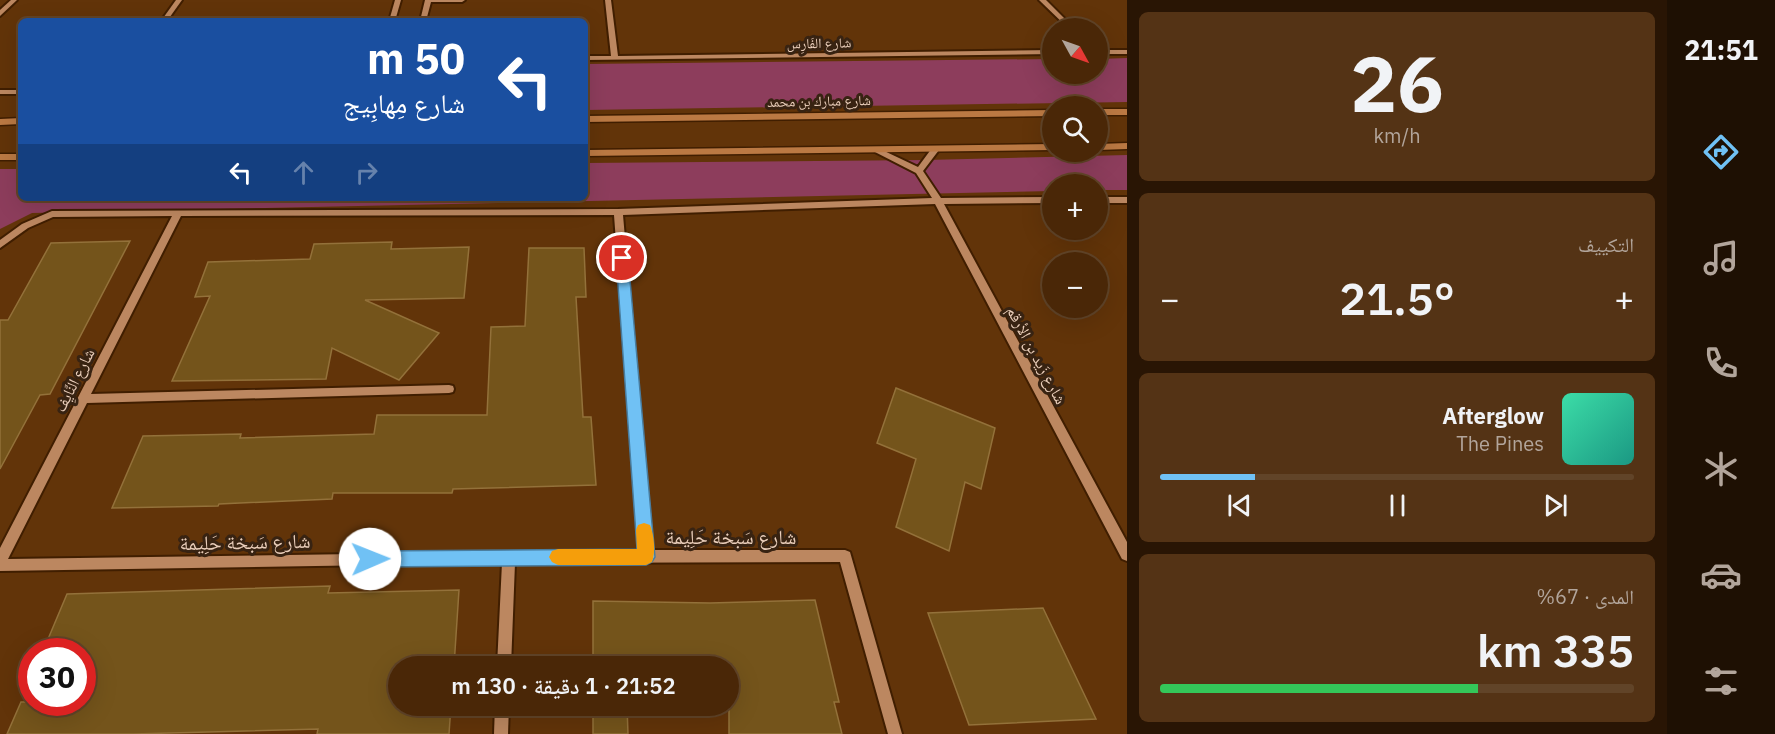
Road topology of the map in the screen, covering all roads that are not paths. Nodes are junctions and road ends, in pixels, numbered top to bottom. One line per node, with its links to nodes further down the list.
1 (14, 0): 8 (street)
2 (179, 0): 9 (street)
3 (398, 0): 10 (street)
4 (428, 0): 5 (street); 11 (street)
5 (462, 0)
6 (608, 0): 17 (street)
7 (1042, 0): 12 (street)
8 (0, 14)
9 (166, 18)
10 (393, 18)
11 (424, 18)
12 (1061, 18)
13 (1042, 52): 17 (street, شارع الفَارِس)
14 (1108, 52): 15 (street)
15 (1127, 52)
16 (588, 58): 17 (street, شارع الفَارِس)
17 (615, 58)
18 (0, 92): 19 (street)
19 (18, 92)
20 (1108, 112): 21 (main road)
21 (1127, 112)
22 (1042, 113): 23 (main road, شارع مبارك بن محمد)
23 (588, 119)
24 (18, 121): 25 (main road)
25 (0, 122)
26 (1127, 146): 28 (main road)
27 (1042, 147): 29 (main road)
28 (1108, 147)
29 (935, 150): 30 (main road); 34 (street)
30 (877, 151): 31 (main road); 34 (street)
31 (588, 153)
32 (0, 157): 33 (main road)
33 (18, 157)
34 (919, 171): 38 (street, شارع زَيد بن الأرقم)
35 (1042, 200): 38 (street)
36 (1108, 200): 37 (street)
37 (1127, 200)
38 (938, 201): 39 (street); 44 (street, شارع زَيد بن الأرقم)
39 (618, 213): 40 (street); 46 (street)
40 (178, 214): 41 (street); 43 (street, شارع النَّايِف)
41 (0, 245)
42 (449, 389): 43 (street)
43 (83, 399): 47 (street, شارع النَّايِف)
44 (1127, 555)
45 (509, 557): 46 (street, شارع سَبخة حَلِيمة); 47 (street, شارع سَبخة حَلِيمة); 48 (street)
46 (646, 557): 51 (street, شارع سَبخة حَلِيمة)
47 (0, 563)
48 (504, 656)
49 (502, 716): 50 (street)
50 (501, 734)
51 (895, 734)

